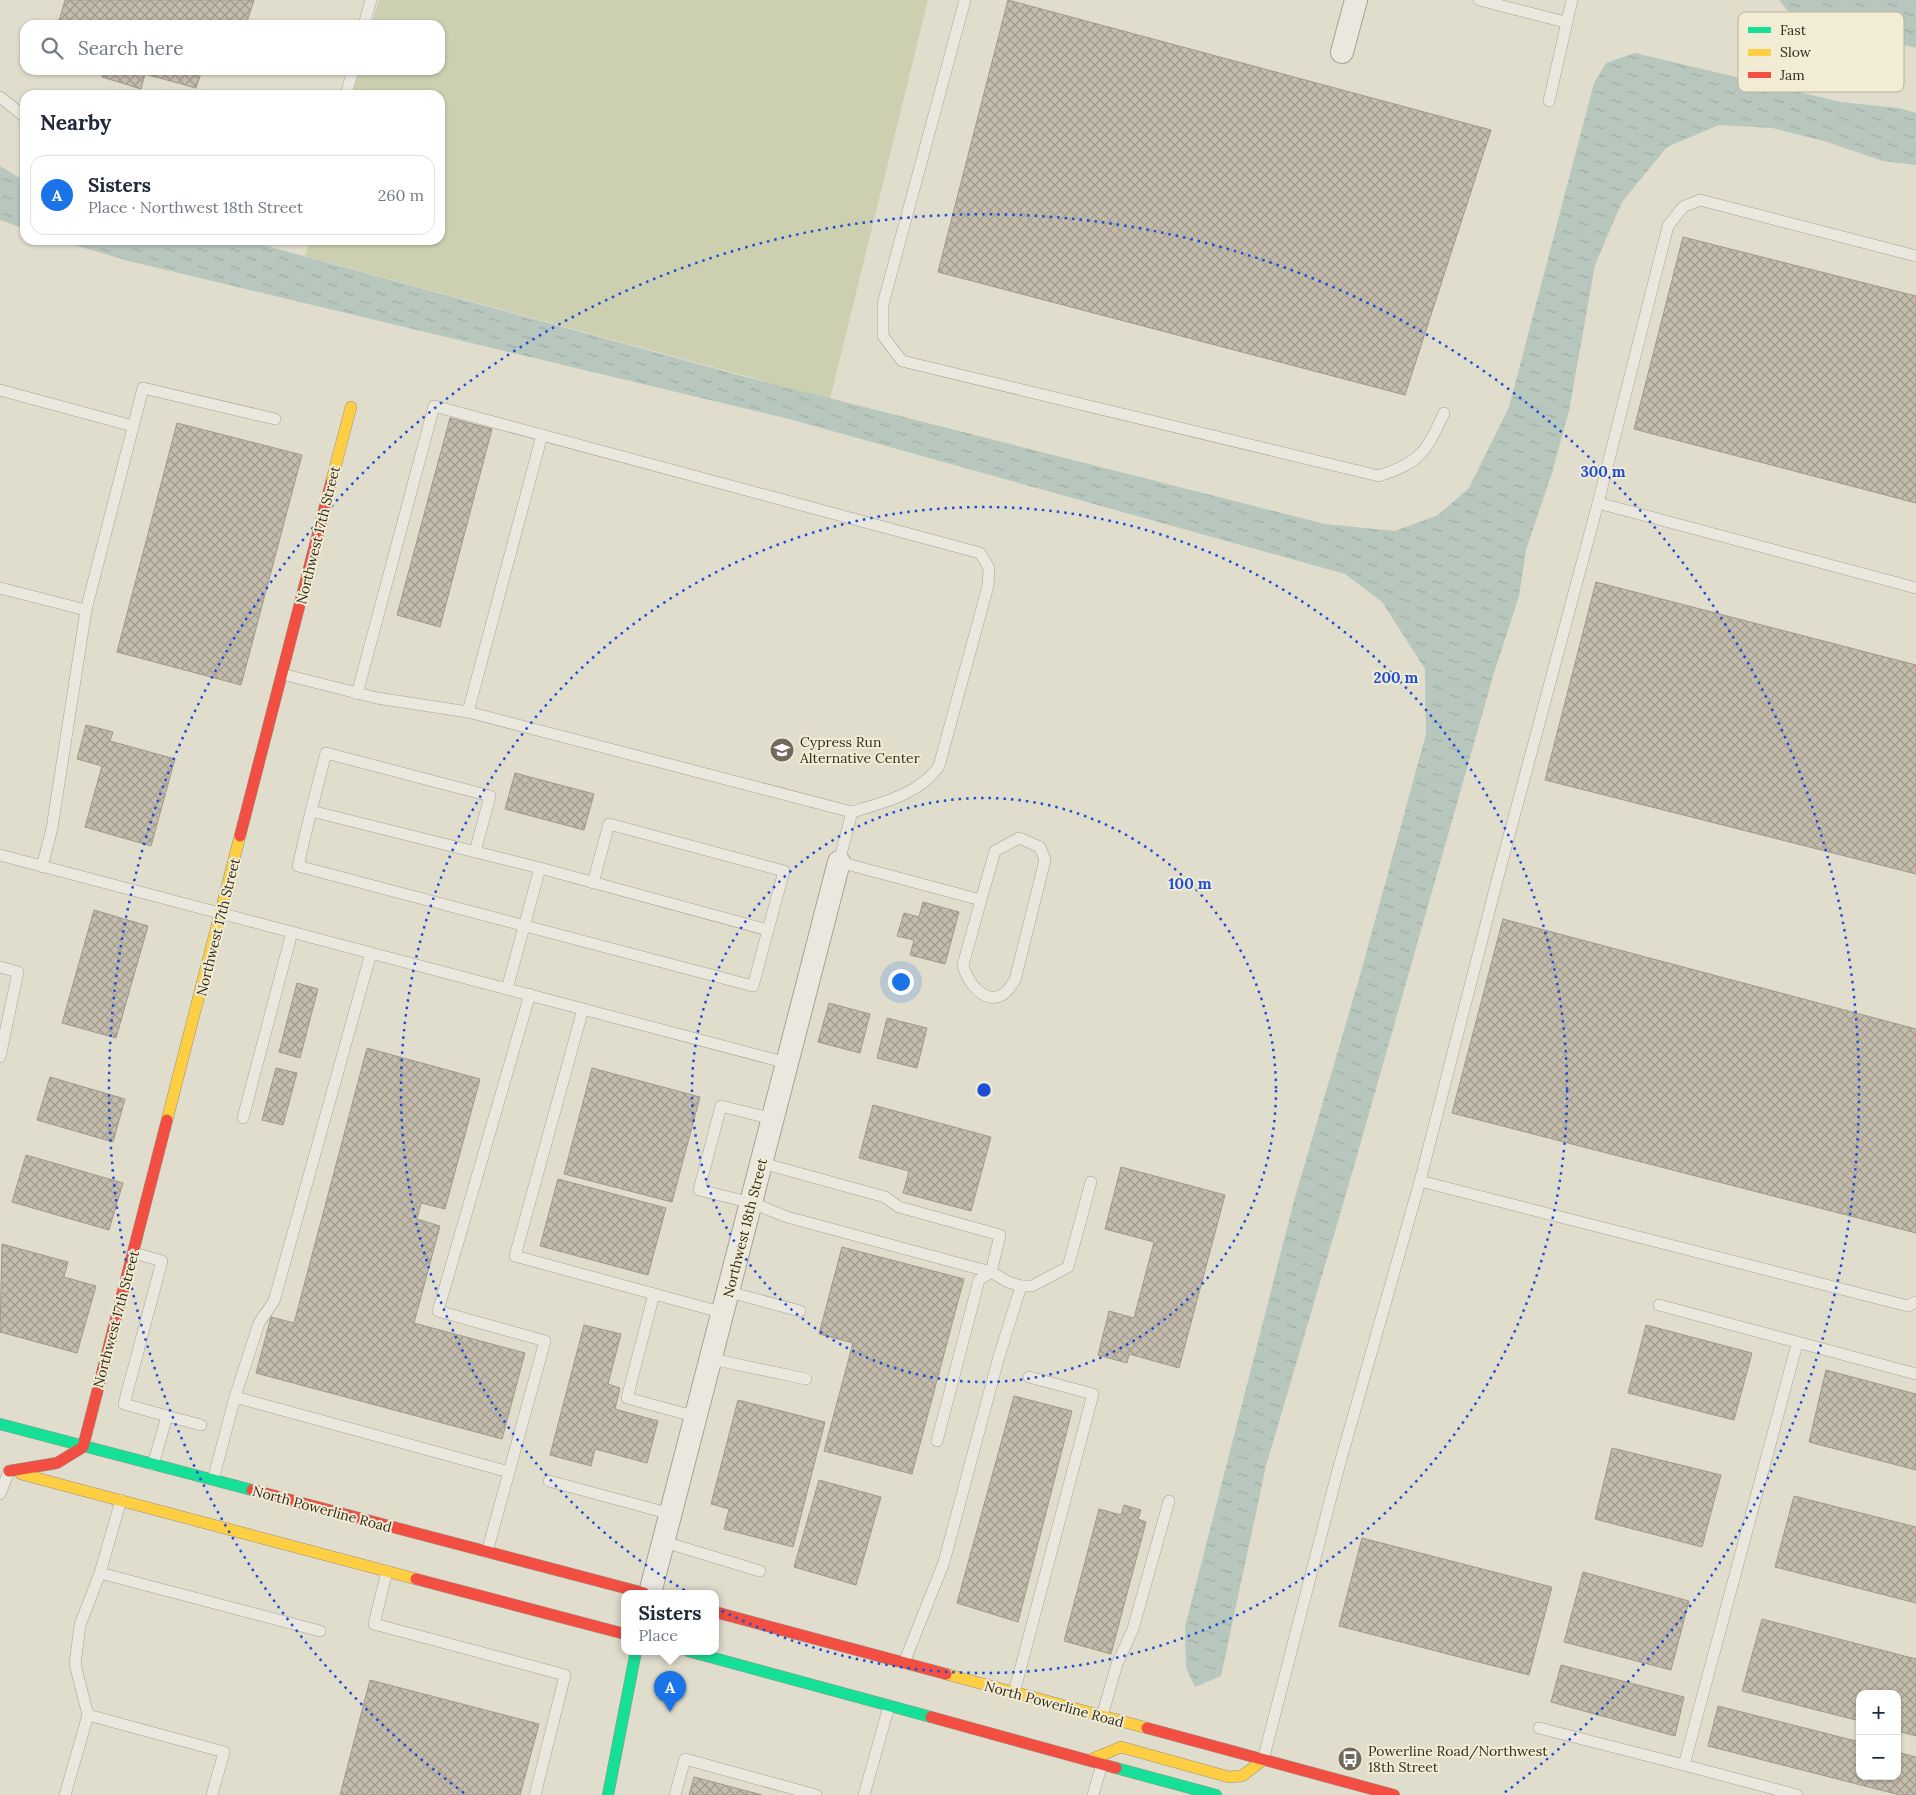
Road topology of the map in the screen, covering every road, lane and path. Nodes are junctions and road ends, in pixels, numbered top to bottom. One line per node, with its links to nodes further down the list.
1 (371, 0): 6 (lane)
2 (965, 0): 17 (lane)
3 (1356, 0): 8 (street)
4 (1478, 0): 7 (lane)
5 (1572, 0): 7 (lane)
6 (365, 20)
7 (1565, 22): 12 (lane)
8 (1342, 52)
9 (352, 75): 10 (lane)
10 (347, 90)
11 (0, 98): 13 (lane)
12 (1549, 101)
13 (20, 113)
14 (1916, 256): 21 (lane)
15 (0, 390): 19 (lane)
16 (350, 407): 25 (main road, Northwest 17th Street)
17 (1444, 413)
18 (275, 419): 19 (lane)
19 (133, 426): 24 (lane)
20 (542, 435): 26 (lane); 27 (lane); 29 (lane)
21 (1598, 503): 23 (lane); 51 (lane)
22 (0, 588): 24 (lane)
23 (1916, 588)
24 (86, 610): 33 (lane)
25 (282, 674): 26 (lane); 37 (main road, Northwest 17th Street)
26 (357, 694): 27 (lane)
27 (468, 712): 29 (lane)
28 (312, 811): 30 (lane); 30 (lane); 38 (lane)
29 (852, 812): 32 (lane)
30 (475, 852): 34 (lane)
31 (0, 855): 33 (lane)
32 (839, 862): 36 (lane); 47 (street, Northwest 18th Street)
33 (42, 866): 37 (lane)
34 (540, 868): 35 (lane); 38 (lane)
35 (593, 883): 39 (lane); 39 (lane)
36 (980, 900): 36 (lane)
37 (222, 913): 40 (lane); 54 (main road, Northwest 17th Street)
38 (524, 927): 39 (lane); 43 (lane)
39 (768, 930)
40 (292, 932): 41 (lane); 48 (lane)
41 (372, 953): 43 (lane); 67 (lane)
42 (0, 967): 46 (lane)
43 (507, 989): 44 (lane)
44 (530, 994): 45 (lane); 78 (lane)
45 (583, 1009): 47 (lane); 57 (lane)
46 (0, 1057)
47 (787, 1062): 49 (street, Northwest 18th Street)
48 (243, 1118)
49 (773, 1119): 50 (street, Northwest 18th Street); 53 (lane)
50 (762, 1162): 53 (street, Northwest 18th Street); 55 (lane)
51 (1420, 1181): 59 (lane); 106 (lane)
52 (1091, 1182): 56 (lane)
53 (752, 1204): 55 (lane); 58 (street, Northwest 18th Street)
54 (134, 1253): 68 (lane); 73 (main road, Northwest 17th Street)
55 (992, 1272): 56 (lane); 72 (lane)
56 (1021, 1286): 99 (lane)
57 (654, 1294): 58 (lane); 69 (lane)
58 (726, 1302): 61 (lane); 63 (street, Northwest 18th Street)
59 (1916, 1302)
60 (1659, 1306): 62 (lane)
61 (800, 1311)
62 (1798, 1344): 64 (lane); 108 (lane)
63 (712, 1359): 66 (lane); 69 (street, Northwest 18th Street)
64 (1916, 1374)
65 (1029, 1377): 100 (lane)
66 (806, 1379)
67 (235, 1397): 78 (lane); 80 (lane)
68 (166, 1416): 71 (lane); 75 (lane)
69 (697, 1417): 86 (street, Northwest 18th Street)
70 (0, 1424): 73 (main road, North Powerline Road)
71 (201, 1425)
72 (937, 1441)
73 (83, 1447): 74 (main road, North Powerline Road); 77 (main road)
74 (137, 1461): 75 (main road, North Powerline Road); 76 (main road)
75 (153, 1465): 80 (main road, North Powerline Road)
76 (111, 1466)
77 (4, 1470): 82 (main road); 83 (lane)
78 (509, 1472): 88 (lane)
79 (84, 1474): 82 (main road)
80 (213, 1481): 88 (main road, North Powerline Road)
81 (549, 1482): 86 (lane)
82 (68, 1487): 84 (main road)
83 (0, 1494)
84 (121, 1500): 89 (main road); 91 (lane)
85 (1169, 1501): 103 (lane)
86 (671, 1514): 87 (street, Northwest 18th Street)
87 (664, 1542): 90 (lane); 93 (street, Northwest 18th Street)
88 (487, 1552): 92 (main road, North Powerline Road)
89 (388, 1571): 96 (main road); 111 (lane)
90 (760, 1571)
91 (100, 1573): 95 (lane); 102 (lane)
92 (633, 1590)
93 (651, 1590)
94 (719, 1613): 99 (main road, North Powerline Road)
95 (320, 1631)
96 (621, 1633)
97 (635, 1655): 112 (main road)
98 (703, 1655): 101 (main road)
99 (904, 1663): 100 (main road, North Powerline Road)
100 (1014, 1693): 103 (main road, North Powerline Road)
101 (888, 1706): 105 (main road); 115 (lane)
102 (88, 1714): 109 (lane); 110 (lane)
103 (1102, 1716): 106 (main road, North Powerline Road)
104 (1539, 1728): 108 (lane)
105 (1090, 1760): 106 (main road); 107 (main road)
106 (1264, 1760): 118 (main road, North Powerline Road)
107 (1102, 1764): 116 (lane); 117 (main road)
108 (1684, 1765): 119 (lane)
109 (65, 1795)
110 (212, 1795)
111 (535, 1795)
112 (608, 1795)
113 (675, 1795): 114 (lane)
114 (816, 1795)
115 (864, 1795)
116 (1093, 1795)
117 (1216, 1795)
118 (1394, 1795)
119 (1797, 1795)

